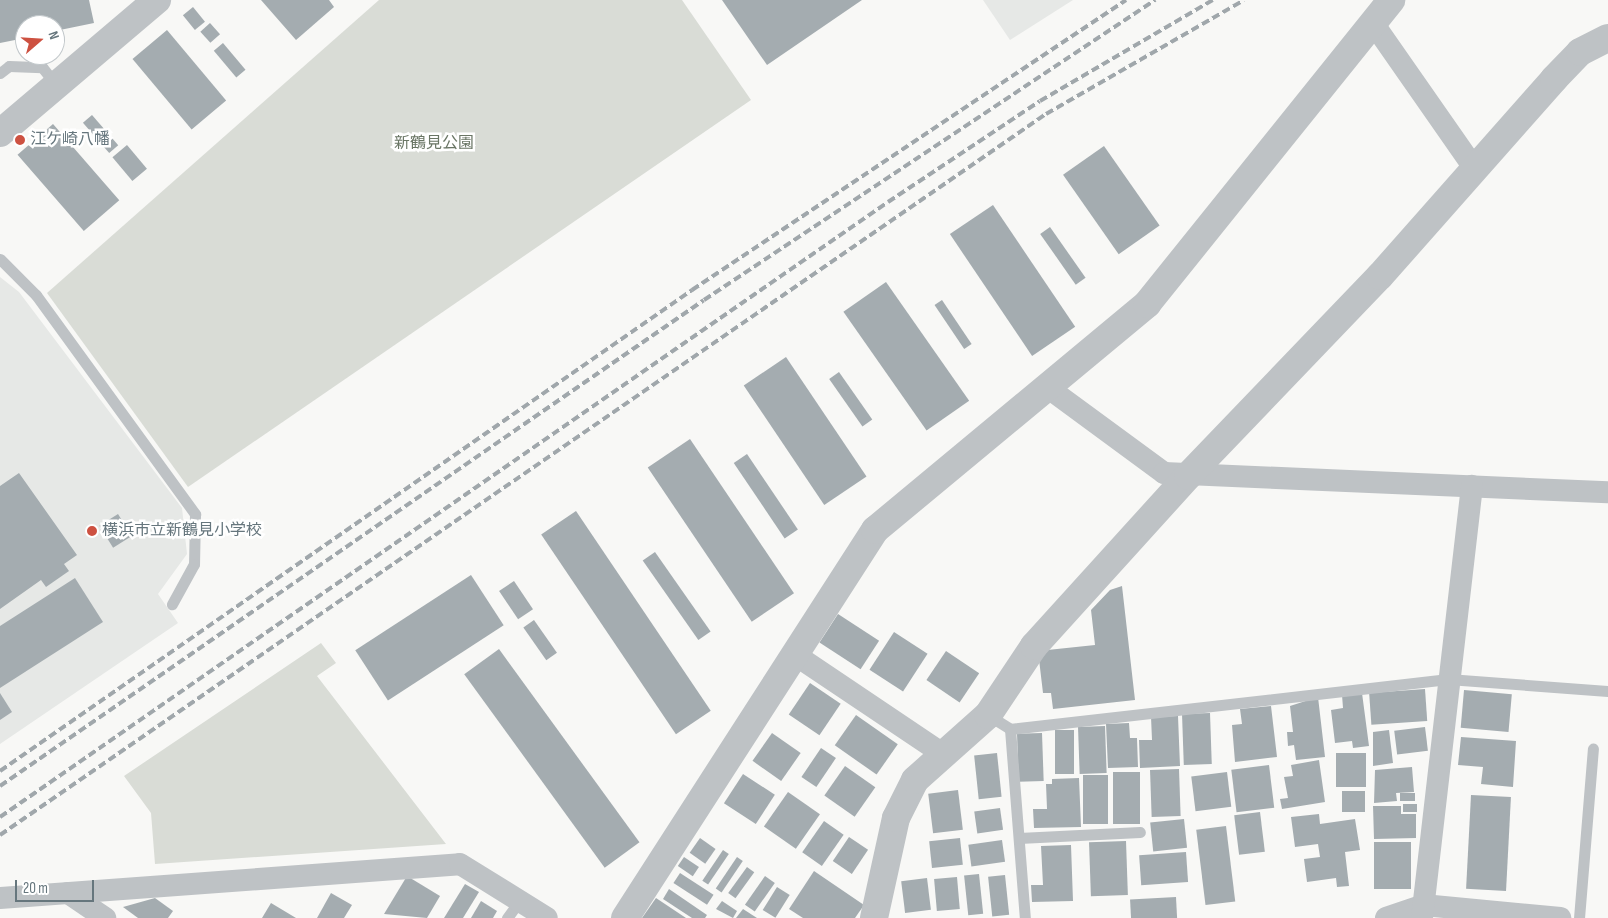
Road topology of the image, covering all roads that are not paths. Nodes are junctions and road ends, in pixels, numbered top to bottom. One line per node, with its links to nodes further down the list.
1 (157, 0): 6 (street)
2 (1391, 0): 3 (street)
3 (1373, 23): 8 (street); 10 (street)
4 (1608, 38): 8 (street)
5 (0, 73): 6 (lane)
6 (56, 85): 7 (street)
7 (1, 131)
8 (1476, 169): 11 (street)
9 (0, 259): 14 (lane)
10 (1046, 387): 11 (street); 15 (street)
11 (1188, 476): 12 (street); 18 (street)
12 (1472, 486): 13 (street); 16 (street)
13 (1608, 492)
14 (172, 604)
15 (797, 656): 21 (street); 31 (street)
16 (1448, 679): 17 (lane); 19 (lane); 27 (street)
17 (1608, 691)
18 (988, 715): 19 (lane); 21 (street)
19 (1010, 730): 23 (lane)
20 (1593, 749): 36 (lane)
21 (943, 754): 32 (street)
22 (1140, 832): 23 (lane)
23 (1019, 838): 33 (lane)
24 (68, 892): 25 (street); 26 (street); 28 (street)
25 (0, 898)
26 (520, 900): 29 (lane); 30 (street)
27 (1423, 912): 34 (street); 35 (street)
28 (105, 918)
29 (507, 918)
30 (547, 918)
31 (625, 918)
32 (874, 918)
33 (1026, 918)
34 (1386, 918)
35 (1560, 918)
36 (1579, 918)

